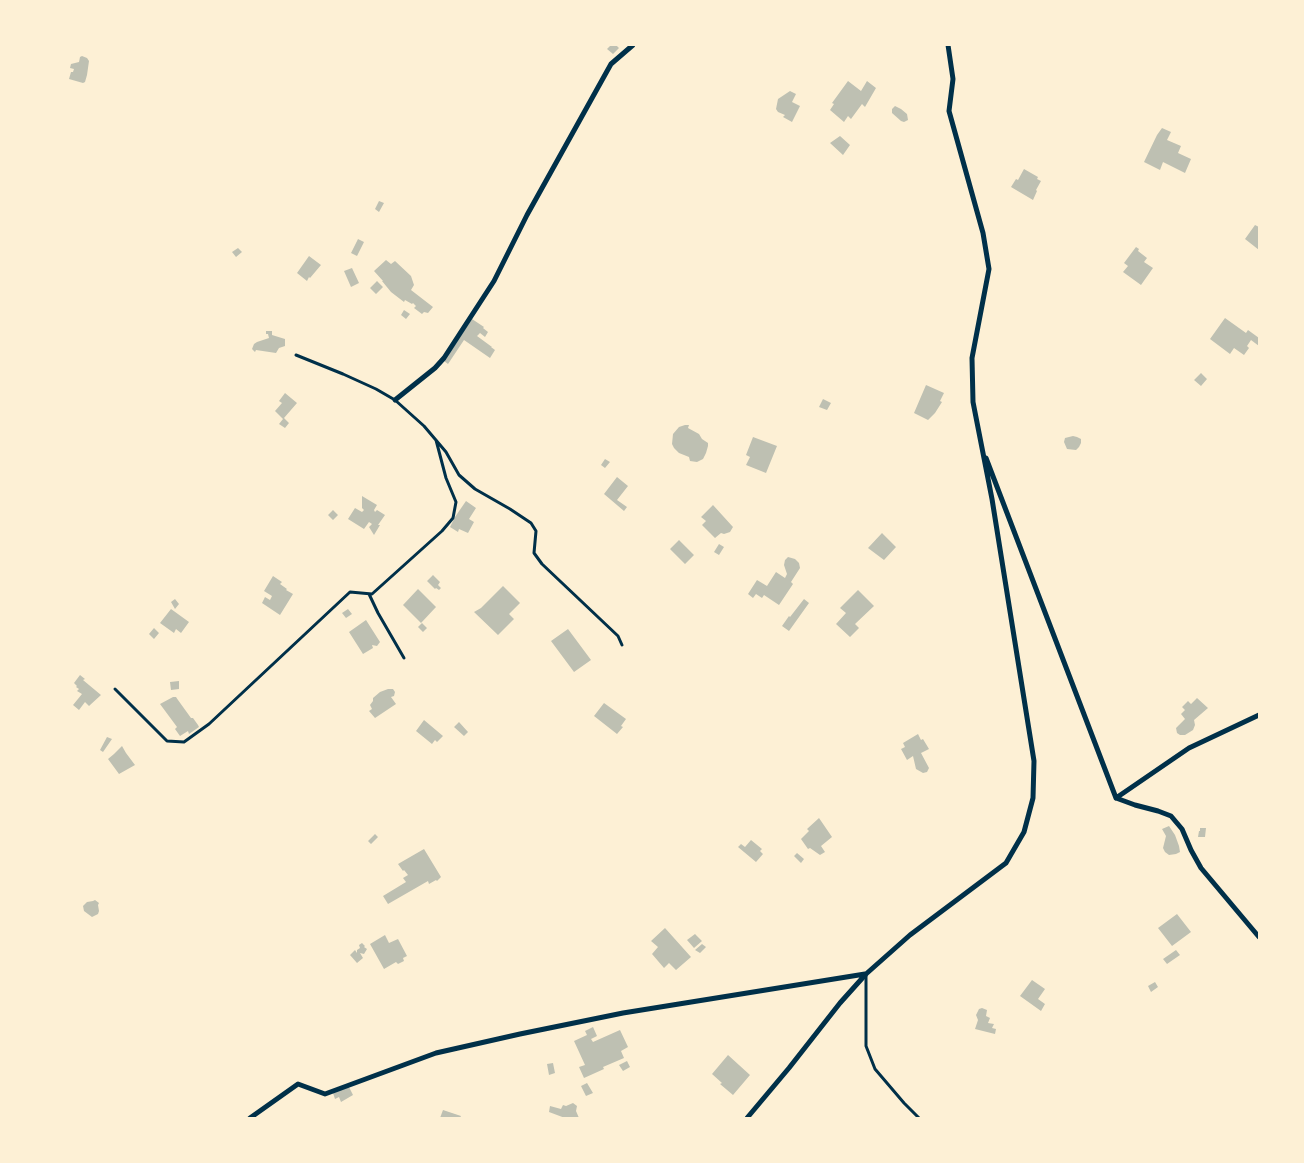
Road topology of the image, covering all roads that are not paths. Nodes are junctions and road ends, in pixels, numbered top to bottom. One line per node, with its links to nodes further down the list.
1 (633, 45): 4 (street)
2 (948, 45): 6 (street)
3 (296, 355): 4 (lane)
4 (395, 400): 5 (lane)
5 (436, 440): 7 (lane); 8 (lane)
6 (981, 443): 12 (street); 14 (street)
7 (369, 594): 9 (lane); 10 (lane)
8 (622, 645)
9 (404, 658)
10 (115, 688)
11 (1259, 715): 12 (street)
12 (1116, 798): 13 (street)
13 (1259, 937)
14 (866, 974): 15 (street); 16 (street); 17 (lane)
15 (250, 1118)
16 (747, 1118)
17 (919, 1118)

